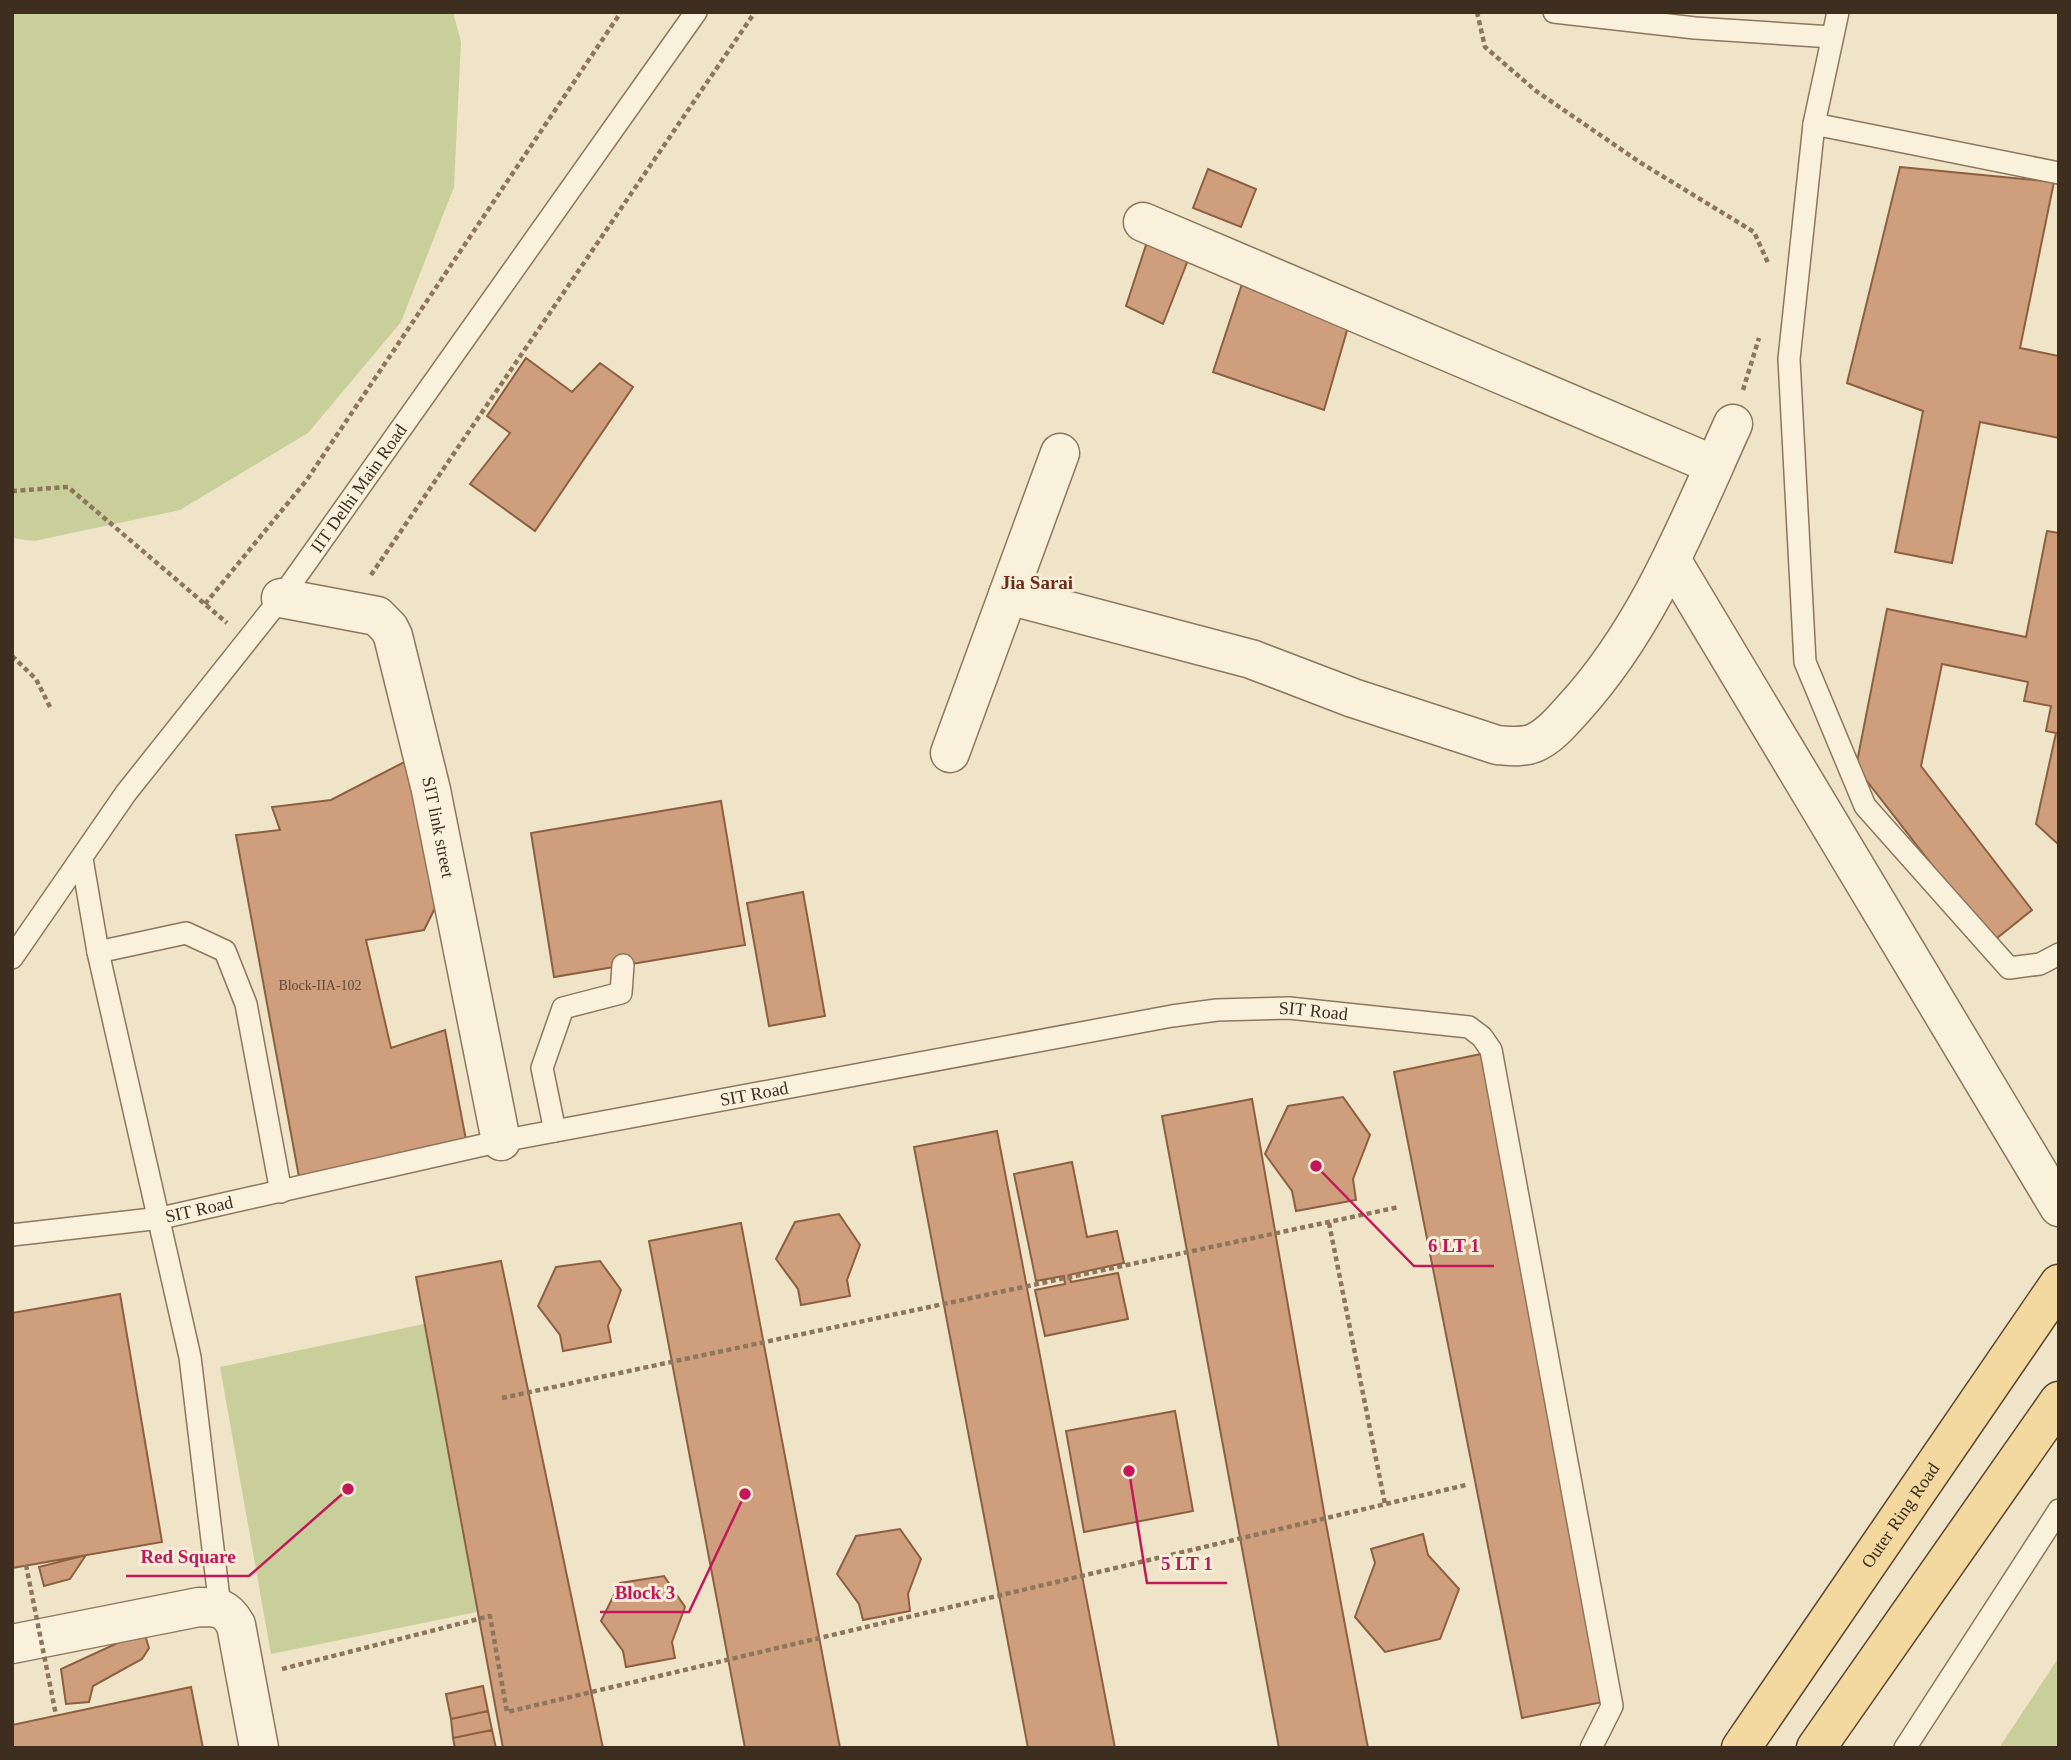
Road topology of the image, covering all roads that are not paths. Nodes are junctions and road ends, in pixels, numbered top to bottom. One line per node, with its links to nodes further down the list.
1 (696, 12): 13 (lane, IIT Delhi Main Road)
2 (1554, 12): 4 (lane)
3 (1838, 12): 4 (lane)
4 (1832, 37): 5 (lane)
5 (1814, 124): 6 (lane); 17 (lane)
6 (2059, 173)
7 (1143, 222): 10 (street)
8 (1732, 424): 10 (street)
9 (1060, 453): 12 (street)
10 (1714, 465): 11 (street)
11 (1672, 561): 12 (street); 23 (street)
12 (1008, 595): 14 (street)
13 (281, 598): 15 (lane, IIT Delhi Main Road); 21 (street, SIT link street)
14 (950, 753)
15 (82, 859): 16 (lane); 18 (lane, IIT Delhi Main Road)
16 (97, 952): 22 (lane); 24 (lane)
17 (2059, 954)
18 (12, 958)
19 (623, 965): 20 (lane)
20 (555, 1131): 21 (lane, SIT Road); 32 (lane, SIT Road)
21 (501, 1140): 22 (lane, SIT Road)
22 (281, 1192): 24 (lane, SIT Road)
23 (2059, 1207)
24 (160, 1218): 25 (lane, SIT Road); 29 (lane)
25 (12, 1235)
26 (2059, 1284): 33 (main road, Outer Ring Road)
27 (2059, 1401): 34 (main road)
28 (2059, 1510): 35 (lane)
29 (220, 1607): 30 (street); 31 (street)
30 (12, 1644)
31 (259, 1748)
32 (1591, 1748)
33 (1741, 1748)
34 (1816, 1748)
35 (1905, 1748)

